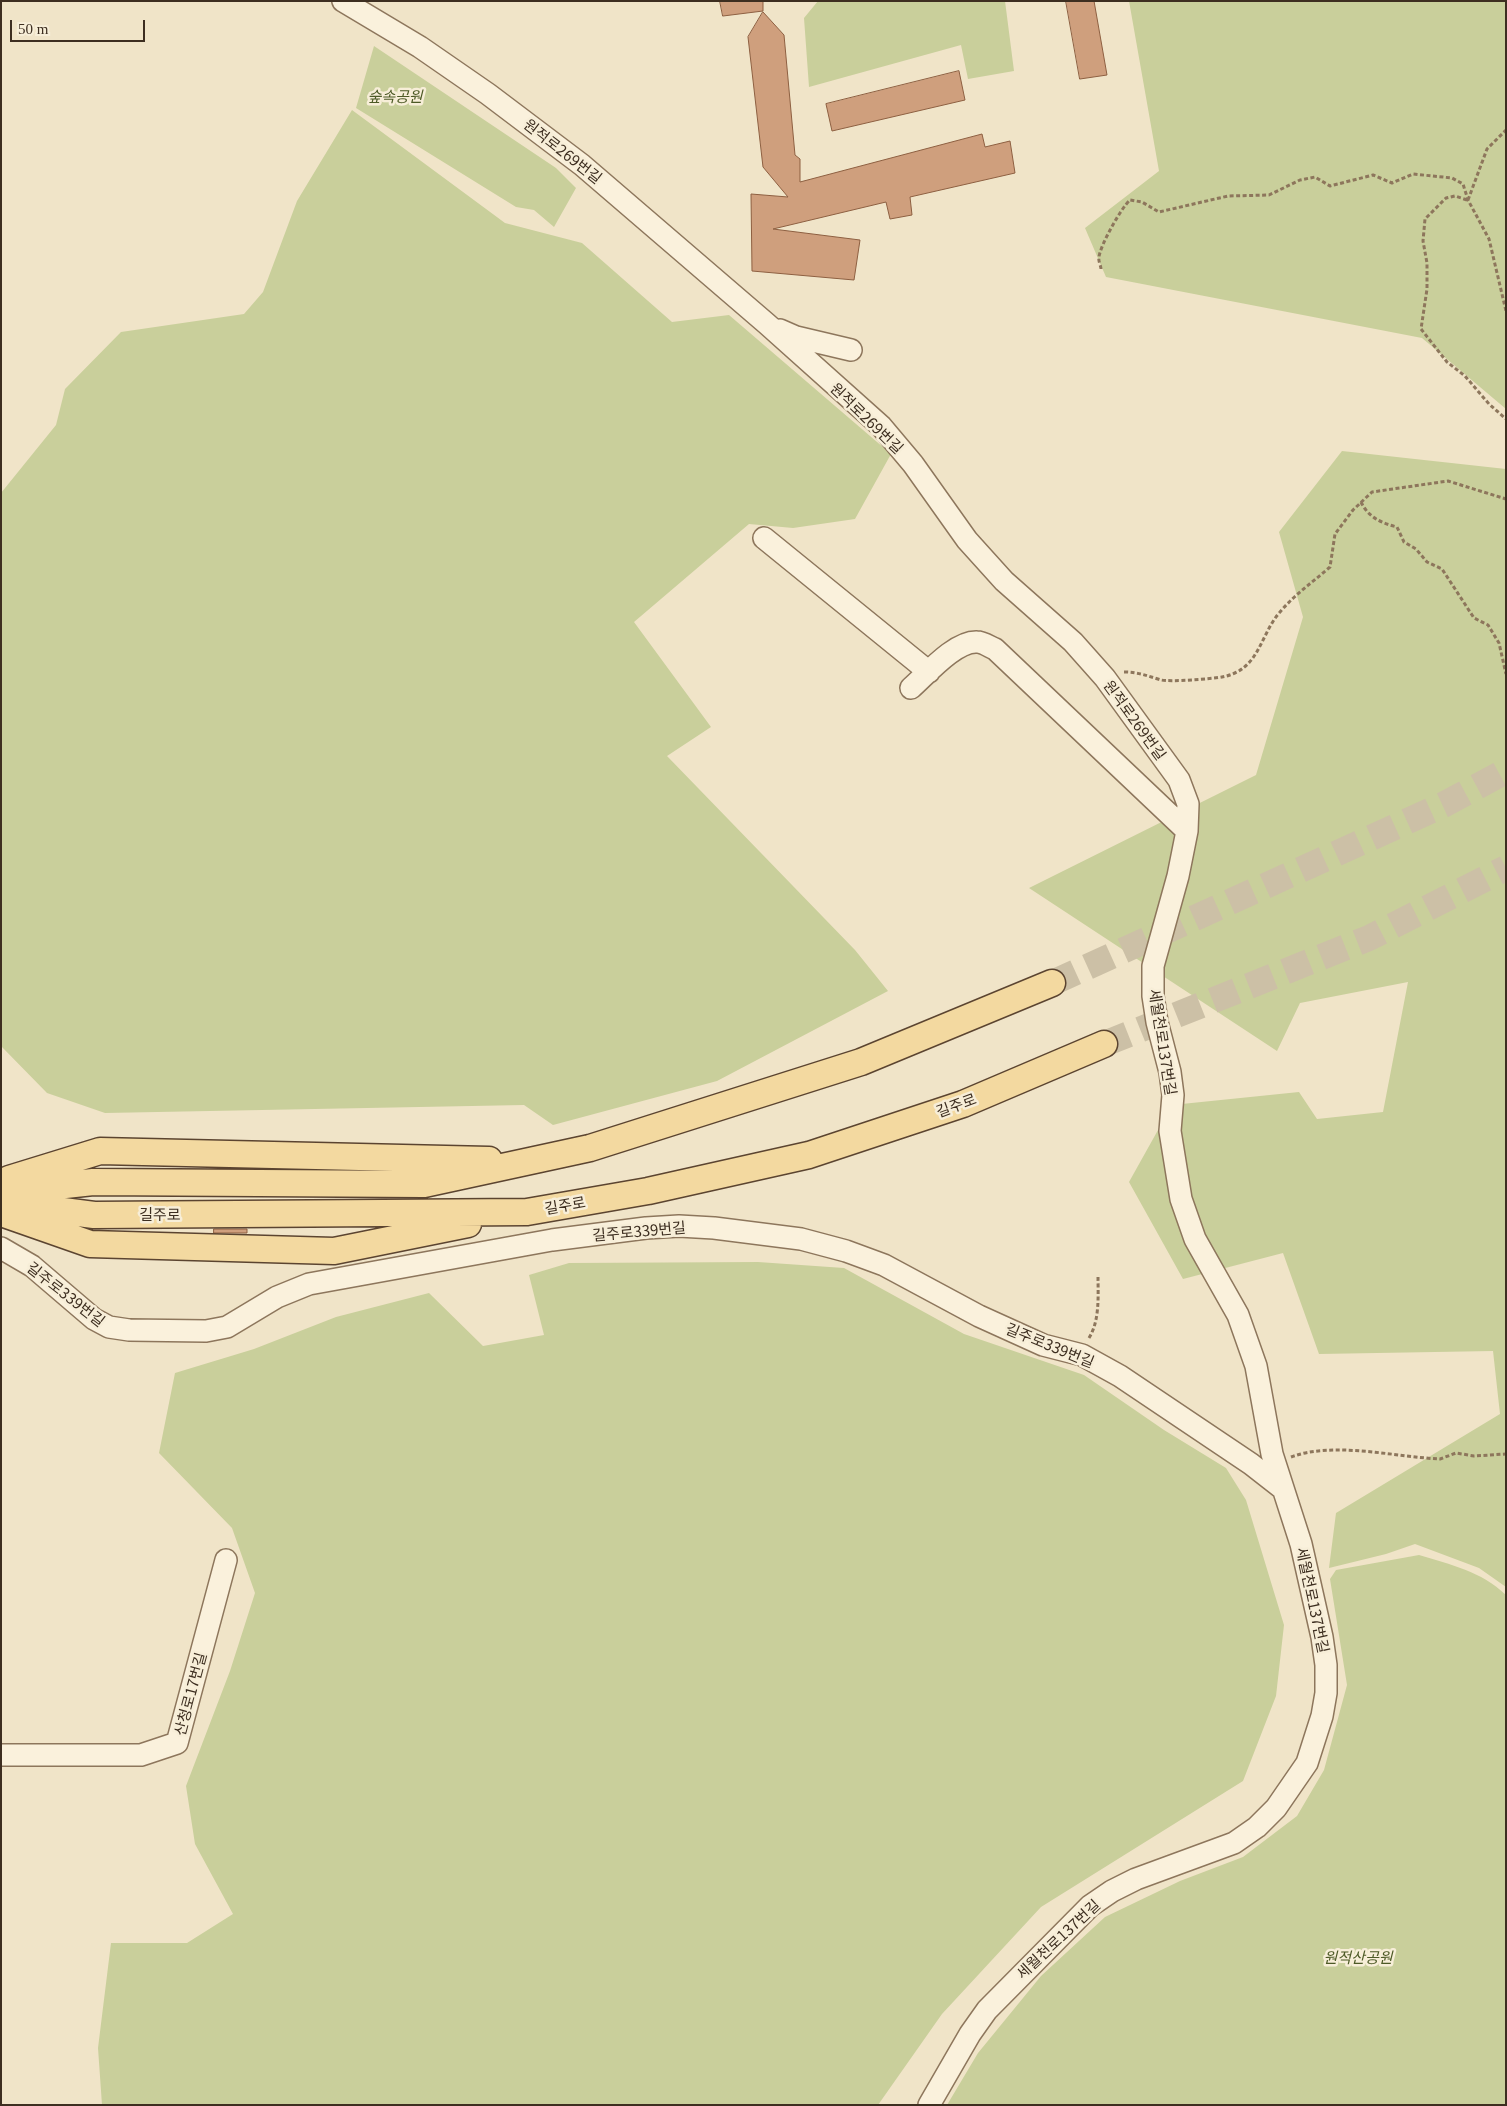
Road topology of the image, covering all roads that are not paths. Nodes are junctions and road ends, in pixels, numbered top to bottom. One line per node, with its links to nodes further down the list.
1 (343, 1): 2 (street, 원적로269번길)
2 (767, 324): 3 (street); 7 (street, 원적로269번길)
3 (852, 350)
4 (764, 538): 5 (street)
5 (929, 672): 6 (street); 7 (street)
6 (911, 688)
7 (1187, 831): 8 (street, 원적로269번길)
8 (1153, 966): 18 (street, 세월천로137번길)
9 (1052, 983): 11 (main road, 길주로)
10 (1104, 1044): 15 (main road, 길주로)
11 (532, 1161): 12 (main road); 13 (main road, 길주로)
12 (1, 1182)
13 (1, 1192)
14 (1, 1203): 15 (main road, 길주로)
15 (527, 1212): 16 (main road)
16 (1, 1213)
17 (1, 1248): 18 (street, 길주로339번길)
18 (1283, 1489): 21 (street, 세월천로137번길)
19 (226, 1560): 20 (street, 산청로17번길)
20 (1, 1755)
21 (929, 2105)

